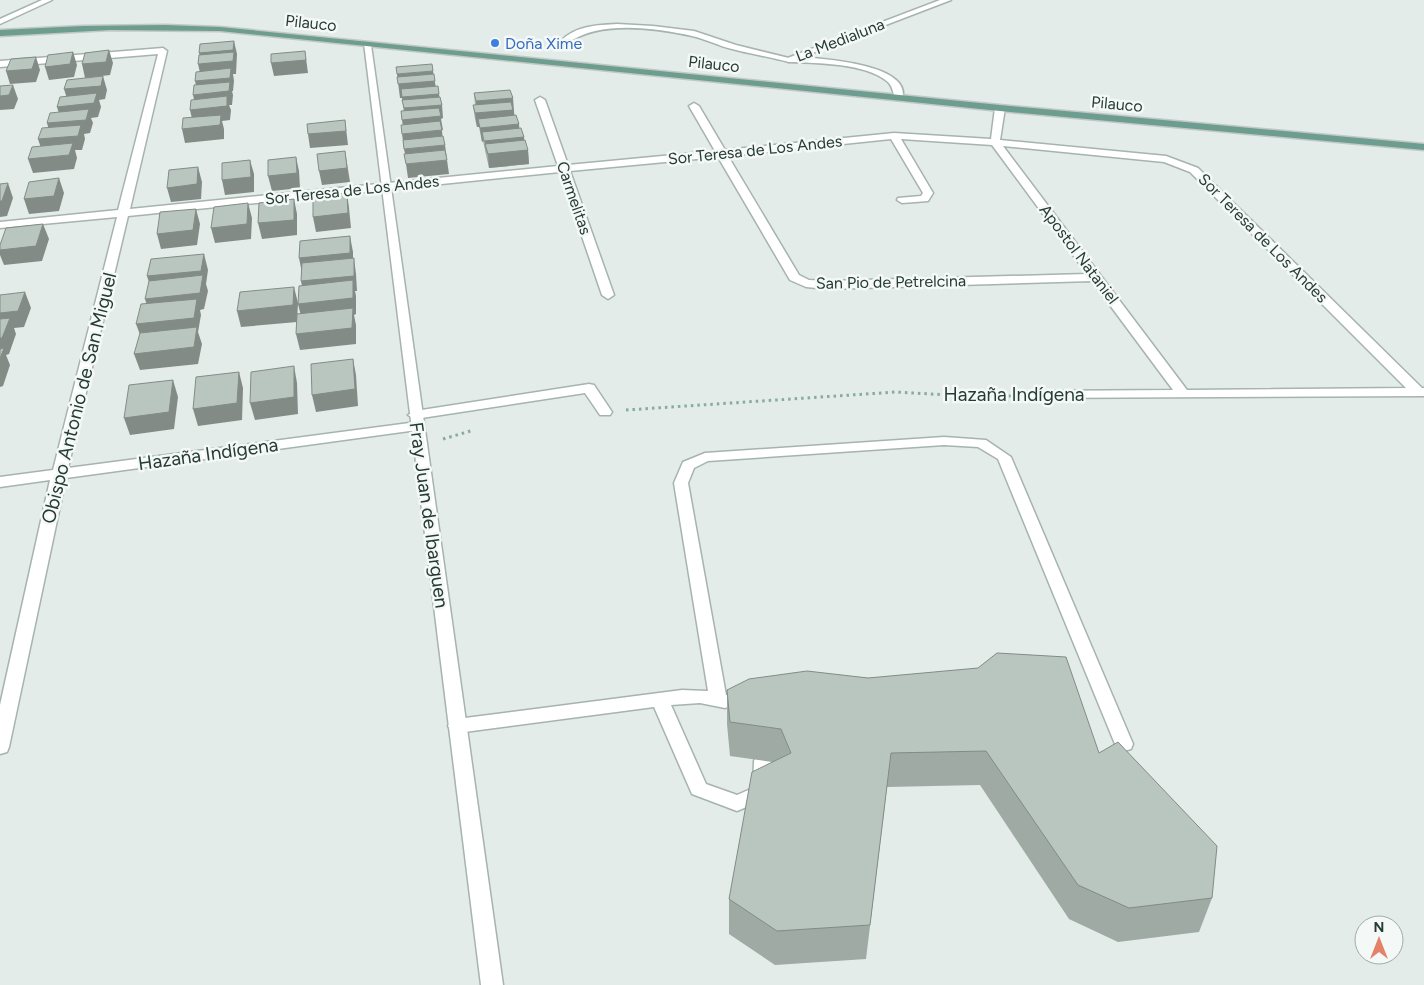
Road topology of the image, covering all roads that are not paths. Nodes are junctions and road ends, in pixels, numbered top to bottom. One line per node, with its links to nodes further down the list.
1 (48, 0): 3 (street)
2 (947, 0): 7 (street, La Medialuna)
3 (0, 22)
4 (0, 33): 6 (main road, Pilauco)
5 (565, 41): 7 (street)
6 (367, 45): 9 (main road, Pilauco); 18 (street, Fray Juan de Ibarguen)
7 (788, 58): 9 (street, La Medialuna)
8 (0, 64): 20 (street, Obispo Antonio de San Miguel)
9 (899, 98): 12 (main road, Pilauco)
10 (540, 100): 17 (street, Carmelitas)
11 (694, 106): 16 (street, San Pio de Petrelcina)
12 (1000, 108): 14 (street); 15 (main road, Pilauco)
13 (894, 136): 14 (street, Sor Teresa de Los Andes); 16 (street, Sor Teresa de Los Andes); 19 (street)
14 (995, 142): 22 (street, Apostol Nataniel); 24 (street, Sor Teresa de Los Andes)
15 (1424, 147)
16 (723, 153): 17 (street, Sor Teresa de Los Andes); 22 (street, San Pio de Petrelcina)
17 (564, 169): 18 (street, Sor Teresa de Los Andes); 23 (street, Carmelitas)
18 (384, 187): 20 (street, Sor Teresa de Los Andes); 28 (street, Fray Juan de Ibarguen)
19 (902, 200)
20 (124, 213): 21 (street, Sor Teresa de Los Andes); 29 (street, Obispo Antonio de San Miguel)
21 (0, 225)
22 (1097, 277): 25 (street, Apostol Nataniel)
23 (608, 296)
24 (1421, 392): 25 (street, Hazaña Indígena)
25 (1183, 394): 26 (street, Hazaña Indígena)
26 (1034, 395)
27 (605, 412): 28 (street, Hazaña Indígena)
28 (416, 420): 29 (street, Hazaña Indígena); 34 (street, Fray Juan de Ibarguen)
29 (59, 474): 30 (street, Hazaña Indígena); 36 (street, Obispo Antonio de San Miguel)
30 (0, 482)
31 (718, 698): 32 (street); 33 (street); 35 (street)
32 (660, 700): 34 (street); 37 (street)
33 (741, 709)
34 (457, 726): 38 (street, Fray Juan de Ibarguen)
35 (1124, 744)
36 (0, 747)
37 (762, 761)
38 (492, 985)

